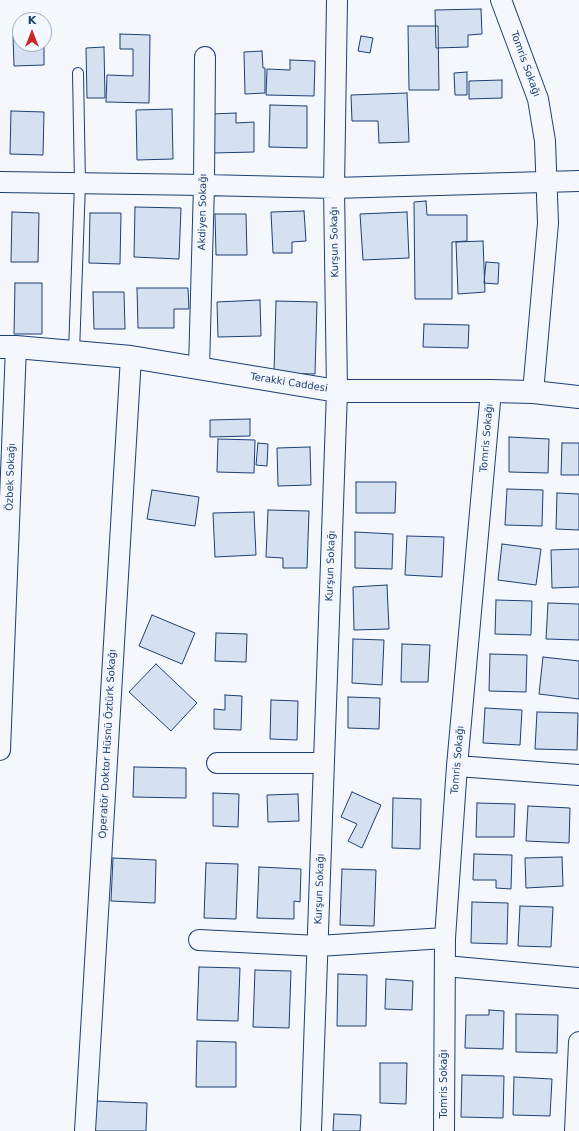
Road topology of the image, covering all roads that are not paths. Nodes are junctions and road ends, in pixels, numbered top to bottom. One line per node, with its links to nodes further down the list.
1 (337, 0): 10 (street, Kurşun Sokağı)
2 (501, 0): 5 (street, Tomris Sokağı)
3 (205, 57): 9 (street, Akdiyen Sokağı)
4 (78, 73): 8 (lane)
5 (548, 181): 6 (street); 10 (street); 17 (street, Tomris Sokağı)
6 (579, 181)
7 (0, 182): 8 (street)
8 (80, 183): 9 (street); 12 (lane)
9 (204, 185): 10 (street); 14 (street, Akdiyen Sokağı)
10 (334, 188): 15 (street, Kurşun Sokağı)
11 (8, 347): 12 (street, Terakki Caddesi); 19 (street, Özbek Sokağı)
12 (74, 352): 13 (street, Terakki Caddesi)
13 (131, 357): 14 (street, Terakki Caddesi); 30 (street, Operatör Doktor Hüsnü Öztürk Sokağı)
14 (199, 368): 15 (street, Terakki Caddesi)
15 (337, 391): 16 (street, Terakki Caddesi); 21 (street, Kurşun Sokağı)
16 (491, 391): 17 (street, Terakki Caddesi); 22 (street, Tomris Sokağı)
17 (533, 392): 18 (street, Terakki Caddesi)
18 (579, 397)
19 (0, 750)
20 (216, 763): 21 (street)
21 (324, 763): 26 (street, Kurşun Sokağı)
22 (457, 766): 23 (street); 24 (street, Tomris Sokağı)
23 (579, 775)
24 (445, 938): 26 (street); 27 (street, Tomris Sokağı)
25 (198, 940): 26 (street)
26 (318, 946): 31 (street, Kurşun Sokağı)
27 (445, 966): 28 (street); 32 (street, Tomris Sokağı)
28 (579, 978)
29 (579, 1042): 33 (street)
30 (85, 1131)
31 (312, 1131)
32 (444, 1131)
33 (575, 1131)

